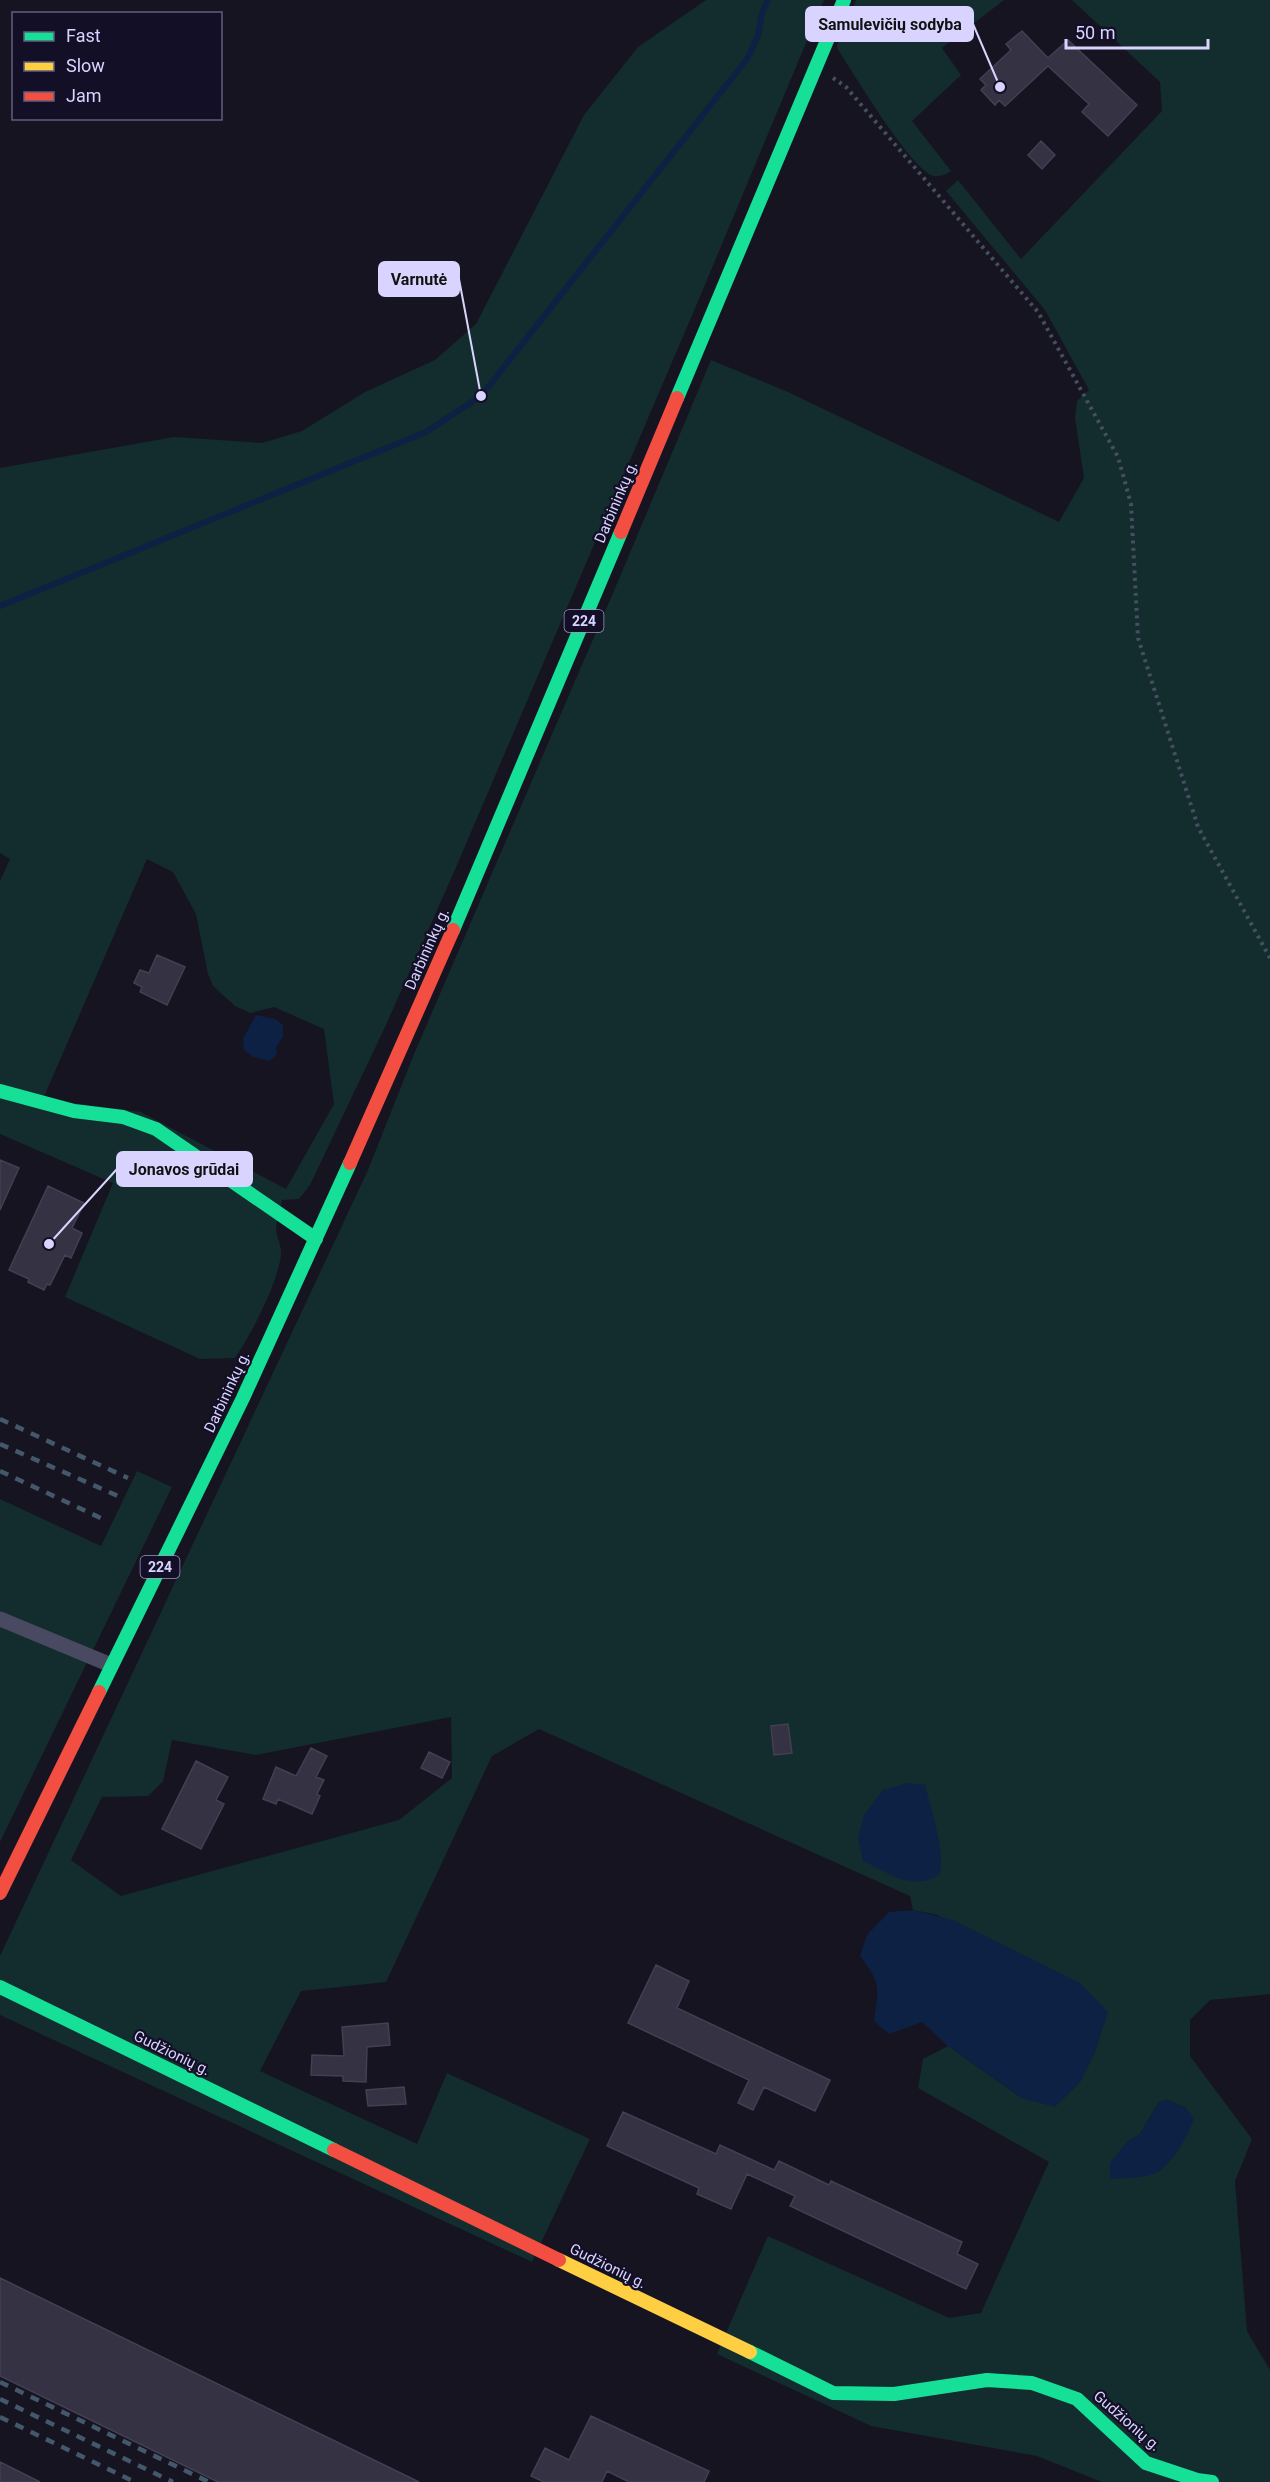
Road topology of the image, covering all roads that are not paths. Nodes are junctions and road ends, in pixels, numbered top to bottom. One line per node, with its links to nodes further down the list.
1 (844, 0): 3 (main road, Darbininkų g. / 224)
2 (0, 1091): 3 (main road)
3 (316, 1239): 5 (main road, Darbininkų g. / 224)
4 (0, 1619): 5 (street)
5 (111, 1665): 6 (main road, Darbininkų g. / 224)
6 (0, 1893)
7 (0, 1987): 8 (main road, Gudžionių g.)
8 (1212, 2482)

